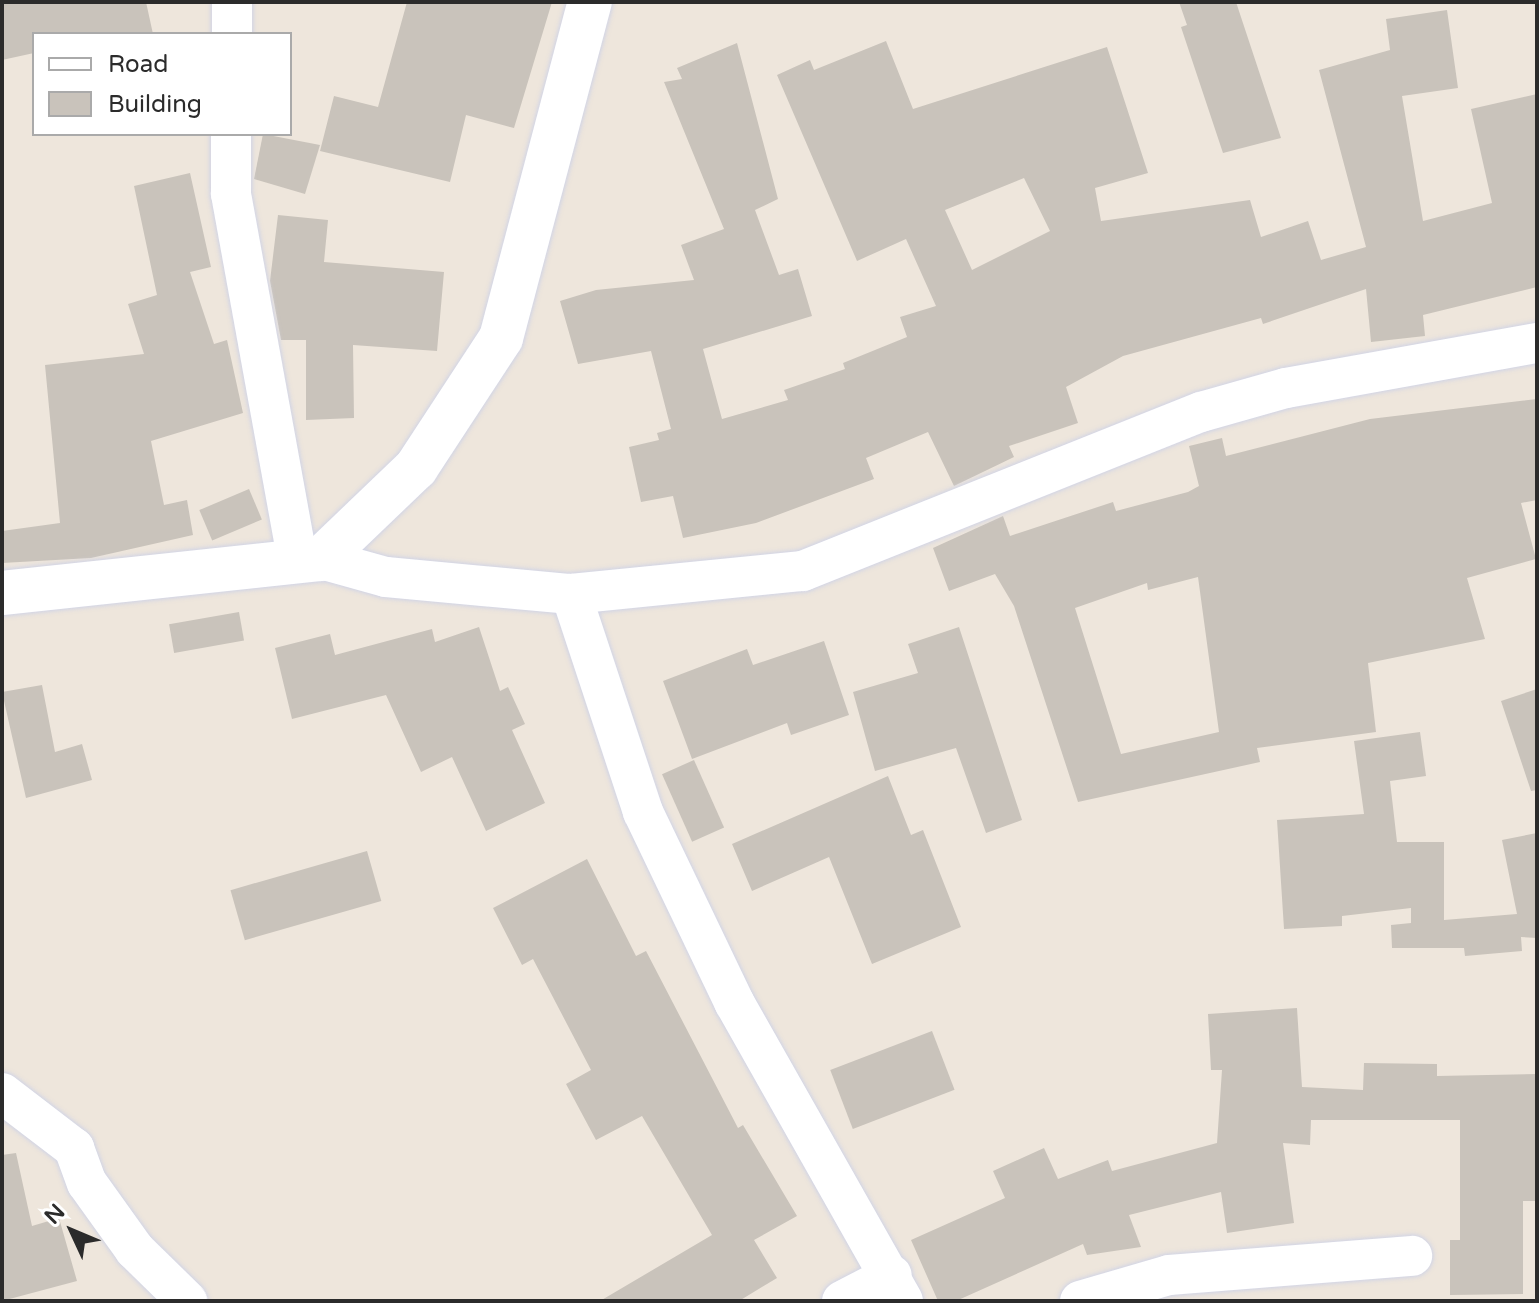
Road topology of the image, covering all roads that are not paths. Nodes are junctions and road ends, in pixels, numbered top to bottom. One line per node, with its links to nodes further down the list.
1 (232, 2): 3 (street)
2 (590, 2): 6 (main road)
3 (232, 32)
4 (231, 136): 6 (street)
5 (1537, 343): 8 (street)
6 (310, 561): 7 (main road); 8 (street)
7 (2, 593)
8 (571, 594): 11 (street)
9 (2, 1093): 12 (street)
10 (1412, 1256): 14 (street)
11 (898, 1288): 13 (street)
12 (187, 1301)
13 (842, 1301)
14 (1080, 1301)

